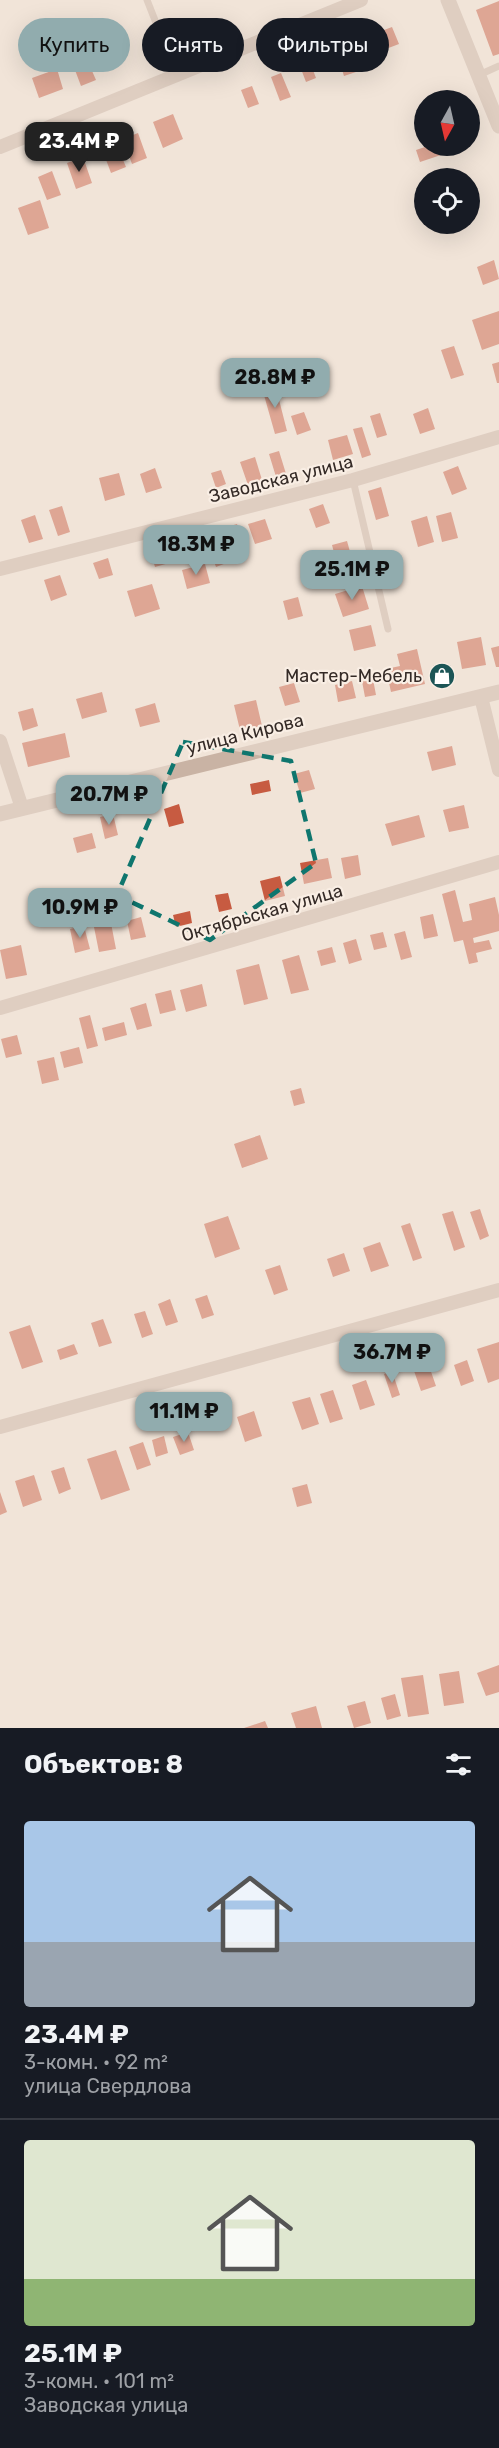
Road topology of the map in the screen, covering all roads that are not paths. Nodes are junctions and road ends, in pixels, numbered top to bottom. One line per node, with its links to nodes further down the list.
1 (147, 0): 5 (lane)
2 (361, 0): 5 (street)
3 (448, 0): 6 (street)
4 (499, 66): 6 (lane)
5 (177, 75): 8 (street)
6 (479, 75): 7 (street)
7 (499, 126)
8 (0, 147)
9 (499, 437): 10 (street, Заводская улица)
10 (352, 480): 11 (street, Заводская улица); 12 (lane)
11 (0, 569)
12 (388, 629)
13 (499, 692): 14 (street, улица Кирова)
14 (481, 697): 16 (street); 17 (street, улица Кирова)
15 (0, 741): 17 (street)
16 (499, 770)
17 (22, 808): 18 (street, улица Кирова)
18 (0, 814)
19 (499, 862): 20 (street, Октябрьская улица)
20 (0, 1008)
21 (499, 1290): 22 (street)
22 (0, 1427)

